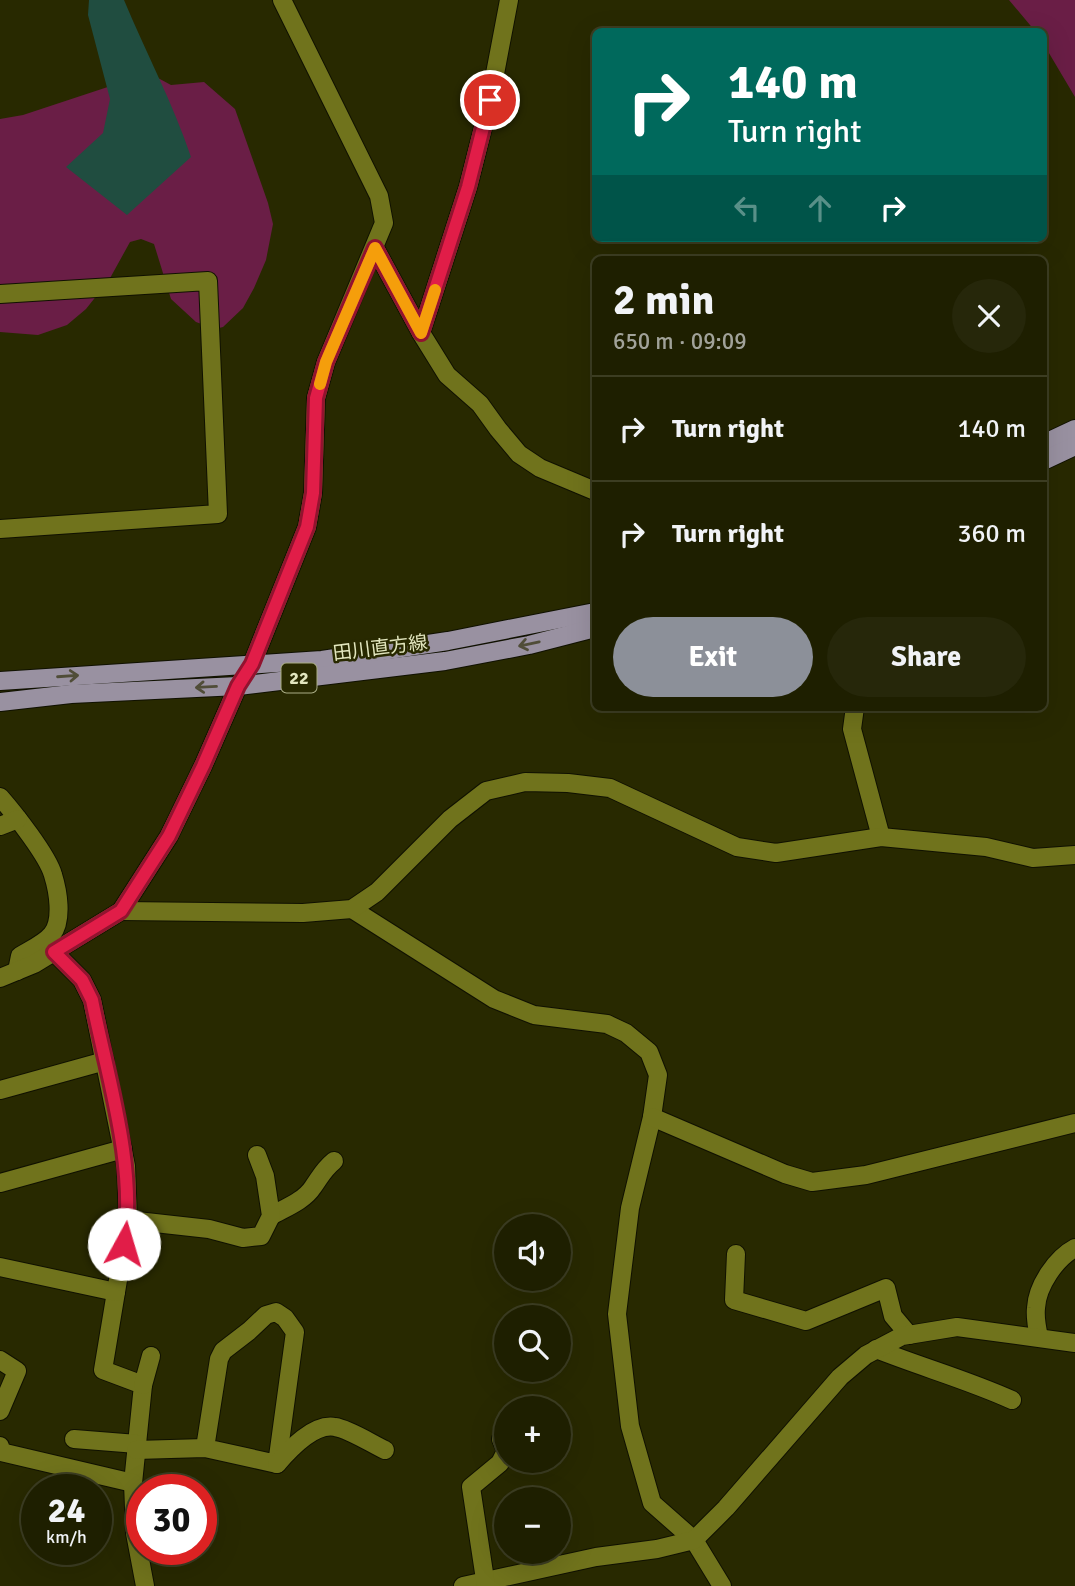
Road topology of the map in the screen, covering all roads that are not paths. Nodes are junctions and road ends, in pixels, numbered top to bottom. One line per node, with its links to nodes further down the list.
1 (282, 0): 3 (street)
2 (509, 0): 5 (street)
3 (375, 248): 5 (street); 14 (street)
4 (0, 294): 11 (street)
5 (421, 333): 10 (street)
6 (1075, 429): 7 (main road)
7 (1047, 442)
8 (1075, 446): 9 (main road)
9 (1047, 459)
10 (592, 490)
11 (0, 529)
12 (592, 613): 14 (main road, 田川直方線 / 22)
13 (592, 629): 16 (main road, 田川直方線 / 22, one-way to 16)
14 (252, 664): 15 (main road, 田川直方線 / 22, one-way to 14); 16 (street)
15 (0, 681)
16 (238, 686): 17 (main road, 田川直方線 / 22, one-way to 17); 25 (street)
17 (0, 702)
18 (854, 711): 22 (street)
19 (0, 797): 20 (street)
20 (18, 819): 21 (street); 27 (street)
21 (0, 826)
22 (881, 837): 23 (street); 24 (street)
23 (1075, 855)
24 (352, 909): 25 (street); 31 (street)
25 (121, 911): 26 (street)
26 (54, 952): 27 (street); 29 (street)
27 (17, 971): 28 (street)
28 (0, 978)
29 (104, 1061): 30 (street); 33 (street)
30 (0, 1090)
31 (652, 1117): 32 (street); 61 (street)
32 (1075, 1123)
33 (123, 1149): 36 (street); 38 (street)
34 (257, 1155): 37 (street)
35 (334, 1161): 37 (street)
36 (0, 1183)
37 (271, 1216): 38 (street)
38 (128, 1220): 42 (street)
39 (1075, 1248): 44 (street)
40 (736, 1254): 43 (street)
41 (0, 1267): 42 (street)
42 (116, 1292): 49 (street)
43 (909, 1335): 44 (street); 46 (street)
44 (1039, 1337): 45 (street)
45 (1075, 1343)
46 (876, 1349): 50 (street); 61 (street)
47 (151, 1356): 49 (street)
48 (0, 1360): 51 (street)
49 (144, 1385): 53 (street)
50 (1012, 1399)
51 (0, 1411)
52 (74, 1439): 53 (street)
53 (137, 1447): 54 (street); 59 (street)
54 (205, 1448): 57 (street); 57 (street)
55 (0, 1450): 60 (street)
56 (385, 1450): 57 (street)
57 (277, 1464)
58 (494, 1468): 63 (street)
59 (134, 1474)
60 (126, 1481)
61 (694, 1540): 63 (street); 66 (street)
62 (141, 1565): 64 (street)
63 (487, 1583): 65 (street)
64 (145, 1586)
65 (463, 1586)
66 (722, 1586)

